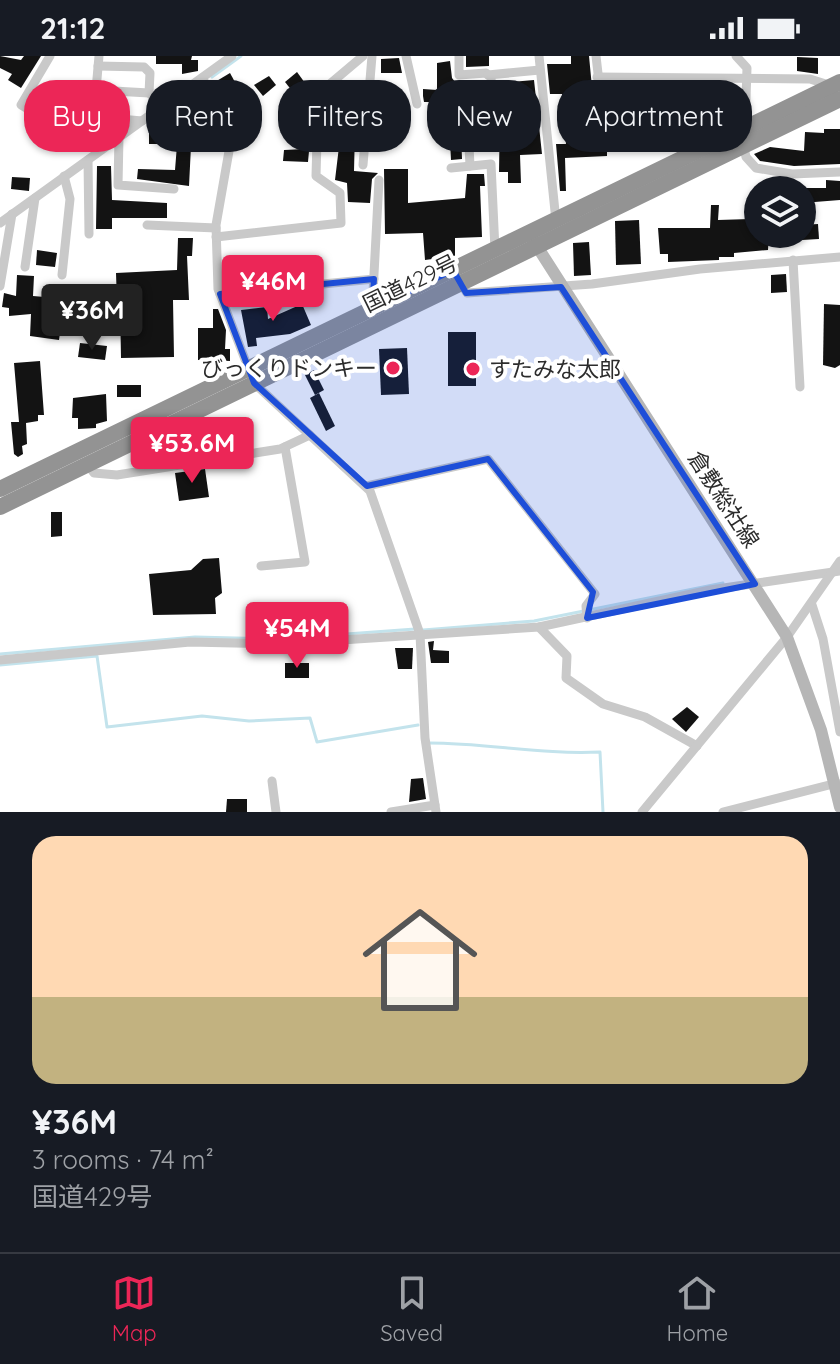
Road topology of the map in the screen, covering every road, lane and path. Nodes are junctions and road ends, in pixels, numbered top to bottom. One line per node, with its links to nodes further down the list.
1 (50, 56): 26 (street)
2 (232, 56): 15 (street)
3 (363, 56): 18 (street)
4 (372, 56): 38 (street)
5 (406, 56): 24 (street)
6 (459, 56): 12 (street)
7 (539, 56): 11 (street)
8 (596, 56): 13 (street)
9 (736, 56): 14 (street)
10 (98, 61): 16 (street); 23 (street)
11 (540, 70): 12 (street); 47 (street)
12 (488, 75): 19 (street)
13 (597, 77): 14 (street); 20 (street)
14 (747, 77): 21 (street); 22 (street)
15 (202, 78): 17 (street); 50 (street)
16 (150, 80)
17 (199, 80)
18 (335, 80)
19 (491, 80)
20 (597, 80)
21 (747, 80)
22 (837, 89): 27 (highway, 国道429号); 29 (highway, 国道429号)
23 (146, 93)
24 (417, 104)
25 (146, 118): 26 (street)
26 (142, 121): 28 (street)
27 (752, 125)
28 (130, 129)
29 (752, 141)
30 (99, 152): 37 (street)
31 (119, 152): 44 (street)
32 (317, 152): 50 (street)
33 (469, 152): 39 (street)
34 (696, 152): 47 (highway, 国道429号)
35 (731, 152): 52 (highway, 国道429号)
36 (745, 152): 41 (street)
37 (88, 160): 42 (street); 51 (street)
38 (363, 165)
39 (470, 166): 40 (street); 53 (street)
40 (451, 168)
41 (840, 172)
42 (64, 176): 45 (street); 57 (street)
43 (379, 180): 59 (street)
44 (174, 189)
45 (35, 198): 46 (street); 56 (street)
46 (12, 214): 48 (street); 60 (street)
47 (556, 221): 52 (highway, 国道429号)
48 (0, 223)
49 (147, 225): 50 (street)
50 (216, 232): 62 (street)
51 (89, 234)
52 (532, 240): 53 (highway, 国道429号); 58 (highway, 国道429号); 61 (main road, 倉敷総社線)
53 (495, 250): 58 (highway, 国道429号)
54 (840, 257): 55 (street)
55 (793, 260): 61 (street); 65 (street)
56 (25, 267)
57 (62, 275)
58 (457, 276): 61 (street); 63 (highway, 国道429号); 64 (highway, 国道429号)
59 (374, 279): 62 (street); 63 (street)
60 (0, 286)
61 (561, 287): 74 (main road, 倉敷総社線)
62 (220, 294): 64 (street)
63 (377, 306): 64 (highway, 国道429号)
64 (250, 376): 66 (street); 68 (highway, 国道429号); 70 (highway, 国道429号)
65 (800, 387)
66 (310, 435): 67 (street); 69 (street)
67 (285, 447): 68 (street); 72 (street)
68 (87, 464): 71 (highway, 国道429号)
69 (367, 486): 76 (street); 78 (street)
70 (0, 489)
71 (0, 507)
72 (261, 566)
73 (837, 567): 74 (street); 75 (street)
74 (755, 584): 76 (street); 79 (main road, 倉敷総社線)
75 (812, 605): 79 (street); 81 (street)
76 (586, 614): 77 (street)
77 (539, 627): 78 (street); 82 (street)
78 (419, 631): 80 (street); 86 (street)
79 (787, 637): 82 (street); 84 (main road, 倉敷総社線)
80 (0, 660)
81 (840, 732)
82 (697, 746): 89 (street)
83 (272, 781): 87 (street)
84 (837, 783): 85 (main road, 倉敷総社線); 90 (street)
85 (840, 807)
86 (435, 809): 88 (street)
87 (276, 812)
88 (391, 812)
89 (642, 812)
90 (723, 812)

